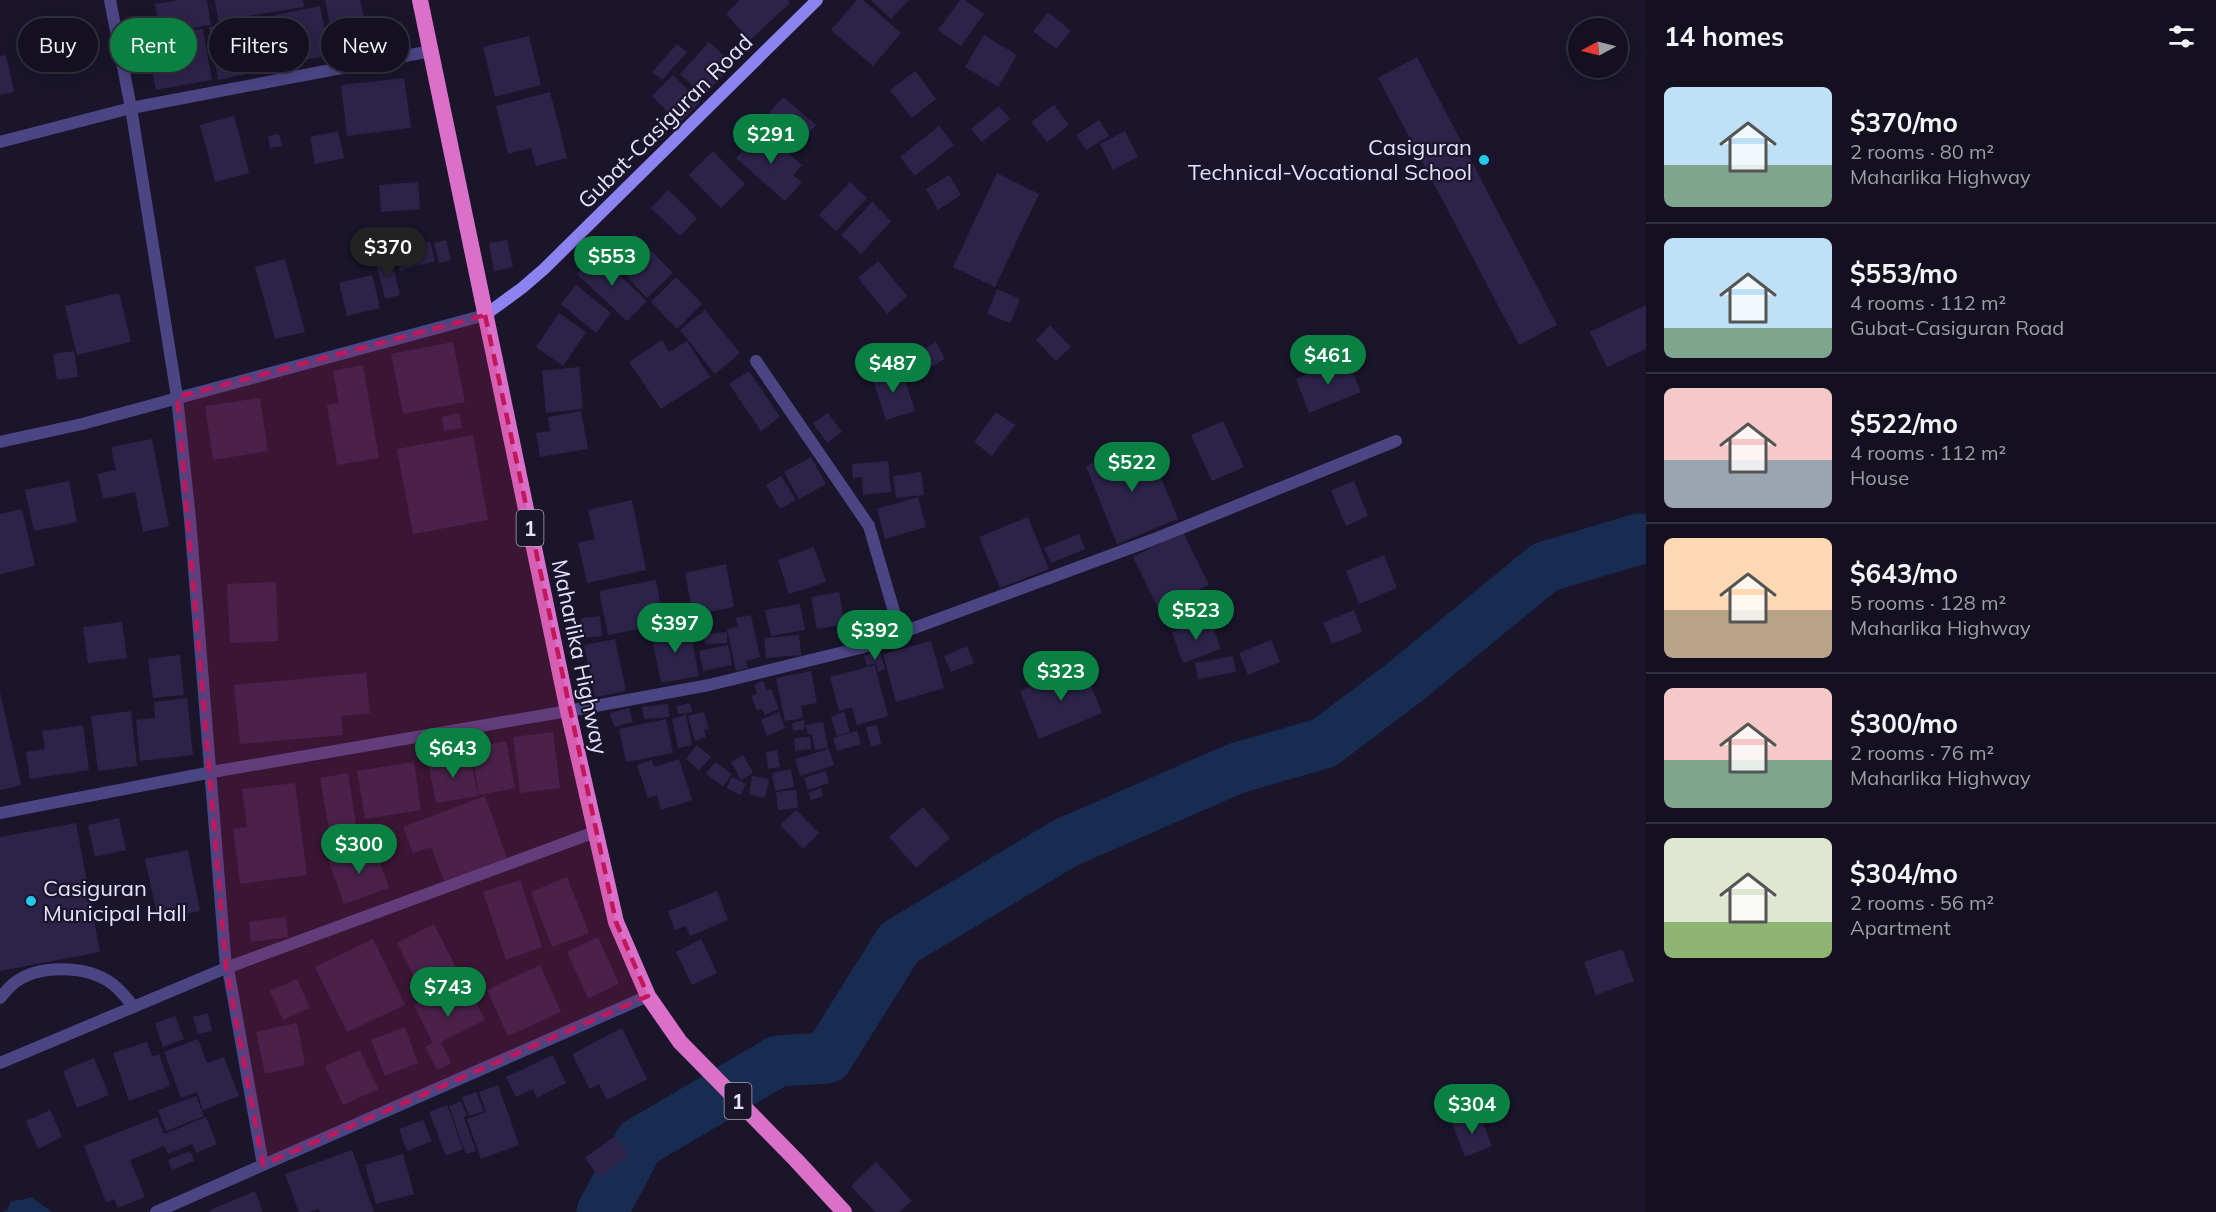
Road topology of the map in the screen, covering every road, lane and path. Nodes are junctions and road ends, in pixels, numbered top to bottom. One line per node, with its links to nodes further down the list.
1 (110, 0): 5 (street)
2 (420, 0): 4 (highway, Maharlika Highway / 1)
3 (817, 0): 7 (main road, Gubat-Casiguran Road)
4 (431, 51): 5 (street); 7 (highway, Maharlika Highway / 1)
5 (131, 108): 6 (street); 9 (street)
6 (0, 142)
7 (485, 315): 9 (street); 13 (highway, Maharlika Highway / 1)
8 (756, 361): 12 (street)
9 (177, 397): 11 (street); 14 (street)
10 (1396, 441): 12 (street)
11 (0, 442)
12 (900, 632): 13 (street)
13 (568, 711): 14 (street); 16 (highway, Maharlika Highway / 1)
14 (212, 772): 15 (street); 17 (street)
15 (0, 813)
16 (595, 832): 17 (street); 18 (highway, Maharlika Highway / 1)
17 (226, 968): 20 (street); 22 (street)
18 (648, 996): 22 (street); 24 (highway, Maharlika Highway / 1)
19 (0, 999): 20 (street)
20 (134, 1007): 21 (street)
21 (0, 1063)
22 (263, 1165): 23 (street)
23 (156, 1212)
24 (843, 1212)

